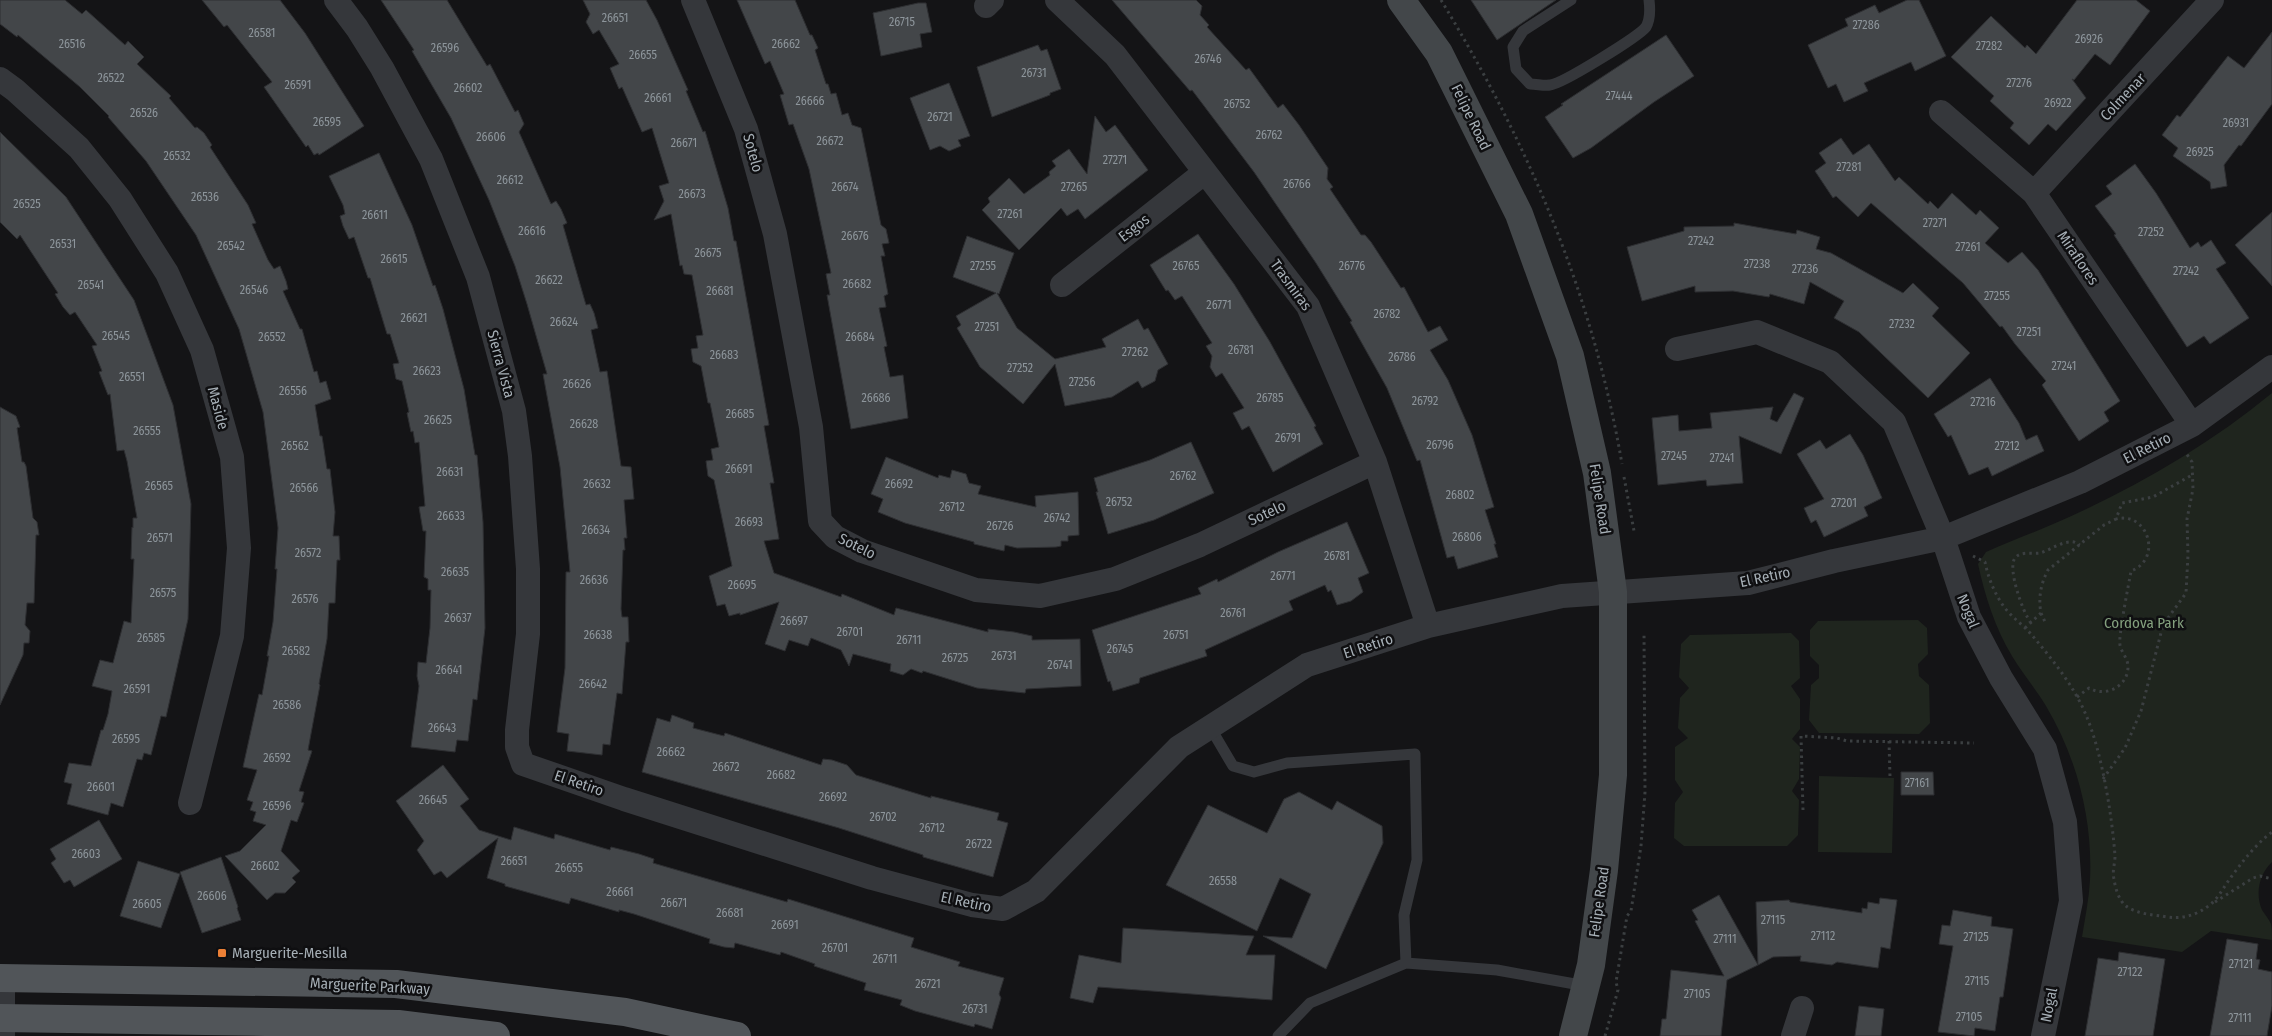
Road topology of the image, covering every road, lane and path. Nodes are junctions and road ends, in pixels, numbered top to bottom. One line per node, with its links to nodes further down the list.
1 (336, 0): 32 (street, Sierra Vista)
2 (693, 0): 16 (street, Sotelo)
3 (1057, 0): 10 (street, Trasmiras)
4 (1401, 0): 21 (main road, Felipe Road)
5 (1571, 0): 6 (lane)
6 (1649, 0)
7 (2212, 0): 11 (street, Colmenar)
8 (0, 79): 35 (street, Maside)
9 (1941, 112): 11 (street, Miraflores)
10 (1205, 172): 12 (street, Esgos); 16 (street, Trasmiras)
11 (2034, 193): 15 (street, Miraflores)
12 (1062, 285)
13 (1677, 349): 19 (street, Nogal)
14 (2272, 367): 15 (street, El Retiro)
15 (2183, 429): 17 (path); 19 (street, El Retiro)
16 (1375, 462): 25 (street, Trasmiras)
17 (2192, 475): 18 (path); 34 (path)
18 (2116, 518): 20 (path); 28 (path)
19 (1943, 538): 21 (street, El Retiro); 26 (path); 51 (street, Nogal)
20 (2080, 545): 22 (path); 24 (path)
21 (1613, 592): 25 (street, El Retiro); 42 (main road, Felipe Road)
22 (2041, 613): 23 (path); 24 (path)
23 (2045, 622)
24 (2031, 623): 26 (path)
25 (1428, 626): 29 (street, El Retiro)
26 (2025, 628): 28 (path)
27 (1644, 632): 49 (path)
28 (2077, 697): 34 (path)
29 (1210, 727): 32 (street, El Retiro); 40 (lane)
30 (1889, 741): 31 (path); 33 (path); 36 (path)
31 (1974, 743)
32 (523, 764)
33 (1890, 777)
34 (2103, 779): 39 (path)
35 (190, 803)
36 (1803, 810)
37 (2272, 832): 39 (path)
38 (2272, 878): 39 (path)
39 (2212, 903)
40 (1406, 963): 42 (lane); 47 (lane)
41 (2, 978): 44 (street); 46 (main road, Marguerite Parkway)
42 (1586, 986): 48 (main road, Felipe Road)
43 (1802, 1008): 50 (street)
44 (2, 1024): 45 (main road)
45 (496, 1036)
46 (737, 1036)
47 (1278, 1036)
48 (1573, 1036)
49 (1605, 1036)
50 (1793, 1036)
51 (2043, 1036)

